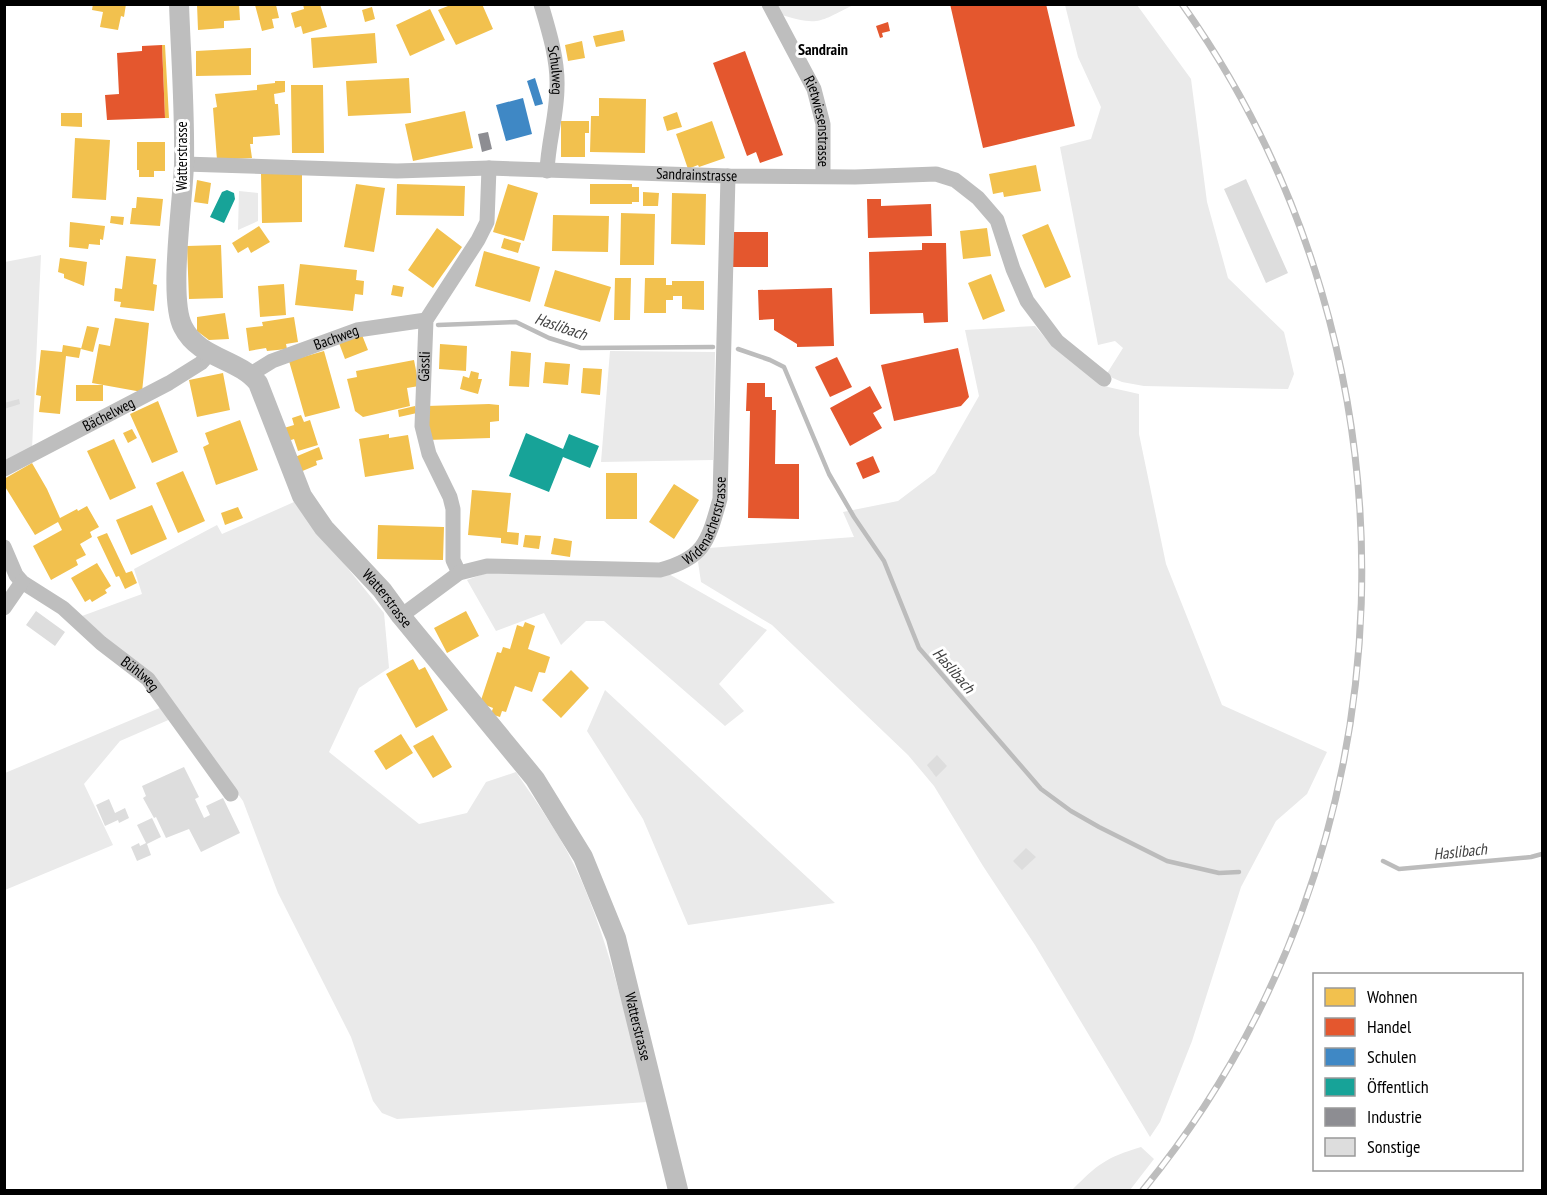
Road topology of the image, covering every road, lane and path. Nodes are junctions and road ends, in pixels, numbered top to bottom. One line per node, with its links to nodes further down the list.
1 (179, 4): 4 (street, Watterstrasse)
2 (542, 4): 6 (street, Schulweg)
3 (769, 4): 8 (street, Rietwiesenstrasse)
4 (184, 164): 5 (street, Sandrainstrasse); 10 (street, Watterstrasse)
5 (489, 168): 6 (street, Sandrainstrasse); 9 (street)
6 (547, 171): 7 (street, Sandrainstrasse)
7 (728, 176): 8 (street, Sandrainstrasse); 15 (street, Widenacherstrasse)
8 (823, 176): 12 (street, Sandrainstrasse)
9 (426, 320): 11 (street, Bachweg); 15 (street, Gässli)
10 (209, 354): 11 (street, Watterstrasse); 13 (street, Bächelweg)
11 (251, 374): 18 (street, Watterstrasse)
12 (1104, 379)
13 (4, 469)
14 (4, 547): 16 (street)
15 (459, 573): 18 (street, Widenacherstrasse)
16 (22, 582): 17 (street); 19 (street, Bühlweg)
17 (4, 608)
18 (401, 616): 20 (street, Watterstrasse)
19 (231, 794)
20 (678, 1191)

